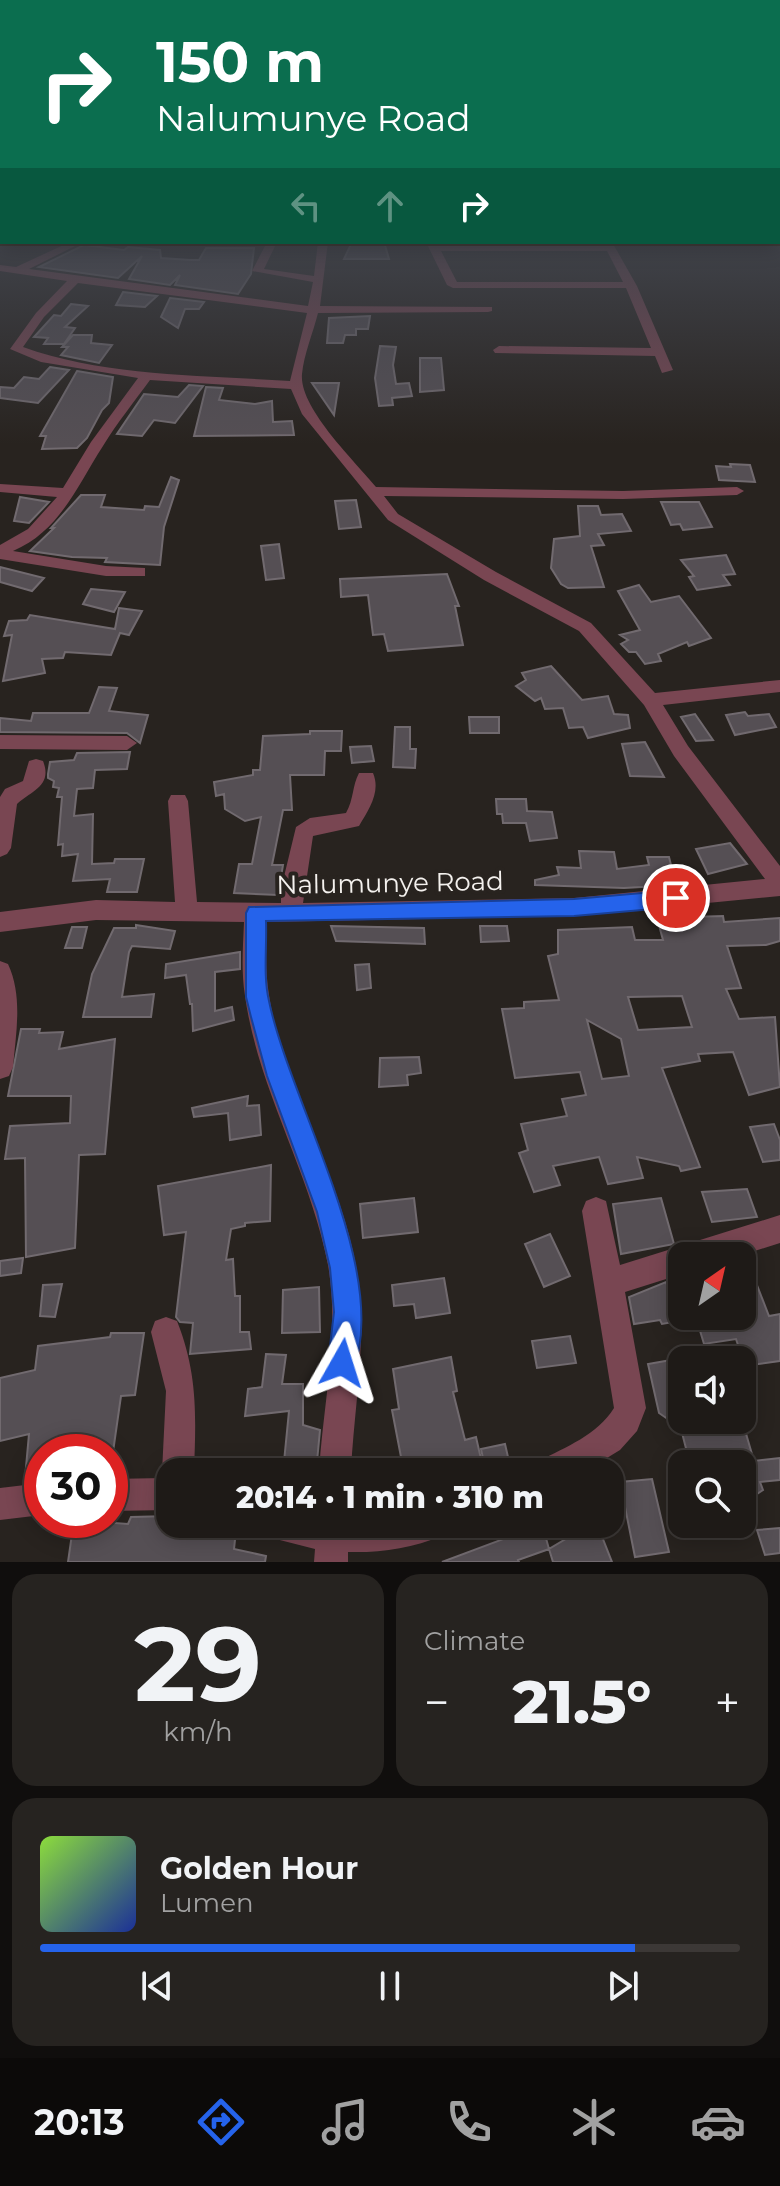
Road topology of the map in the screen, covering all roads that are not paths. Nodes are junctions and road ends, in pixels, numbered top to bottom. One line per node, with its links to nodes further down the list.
1 (57, 298): 8 (street)
2 (207, 298): 6 (street)
3 (316, 298): 6 (street)
4 (636, 298): 10 (street)
5 (488, 309): 6 (street)
6 (314, 310): 13 (street)
7 (0, 348): 8 (street)
8 (16, 349): 12 (street)
9 (499, 350): 10 (street)
10 (659, 352): 11 (street)
11 (667, 370)
12 (146, 376): 13 (street); 17 (street)
13 (296, 385): 15 (street)
14 (0, 488): 17 (street)
15 (371, 491): 16 (street); 21 (street)
16 (737, 491)
17 (69, 493): 18 (street)
18 (0, 552): 19 (street)
19 (139, 572)
20 (780, 686): 21 (street)
21 (651, 700): 28 (street)
22 (0, 742): 23 (street)
23 (127, 743)
24 (36, 766): 27 (street)
25 (366, 778): 30 (street)
26 (178, 801): 29 (street)
27 (0, 848)
28 (780, 885): 30 (street, Nalumunye Road)
29 (187, 910): 31 (street, Nalumunye Road); 32 (street, Nalumunye Road)
30 (292, 912): 31 (street, Nalumunye Road)
31 (256, 913): 42 (street)
32 (0, 923)
33 (0, 971): 34 (street)
34 (0, 1067)
35 (596, 1211): 39 (street)
36 (780, 1229): 37 (street)
37 (739, 1242)
38 (668, 1264): 39 (street)
39 (609, 1283): 43 (street)
40 (166, 1332): 41 (street)
41 (179, 1458)
42 (336, 1458)
43 (575, 1458)
44 (156, 1494): 45 (street)
45 (128, 1495)
46 (24, 1501): 47 (street)
47 (0, 1504)
48 (357, 1538): 49 (street)
49 (332, 1541)

